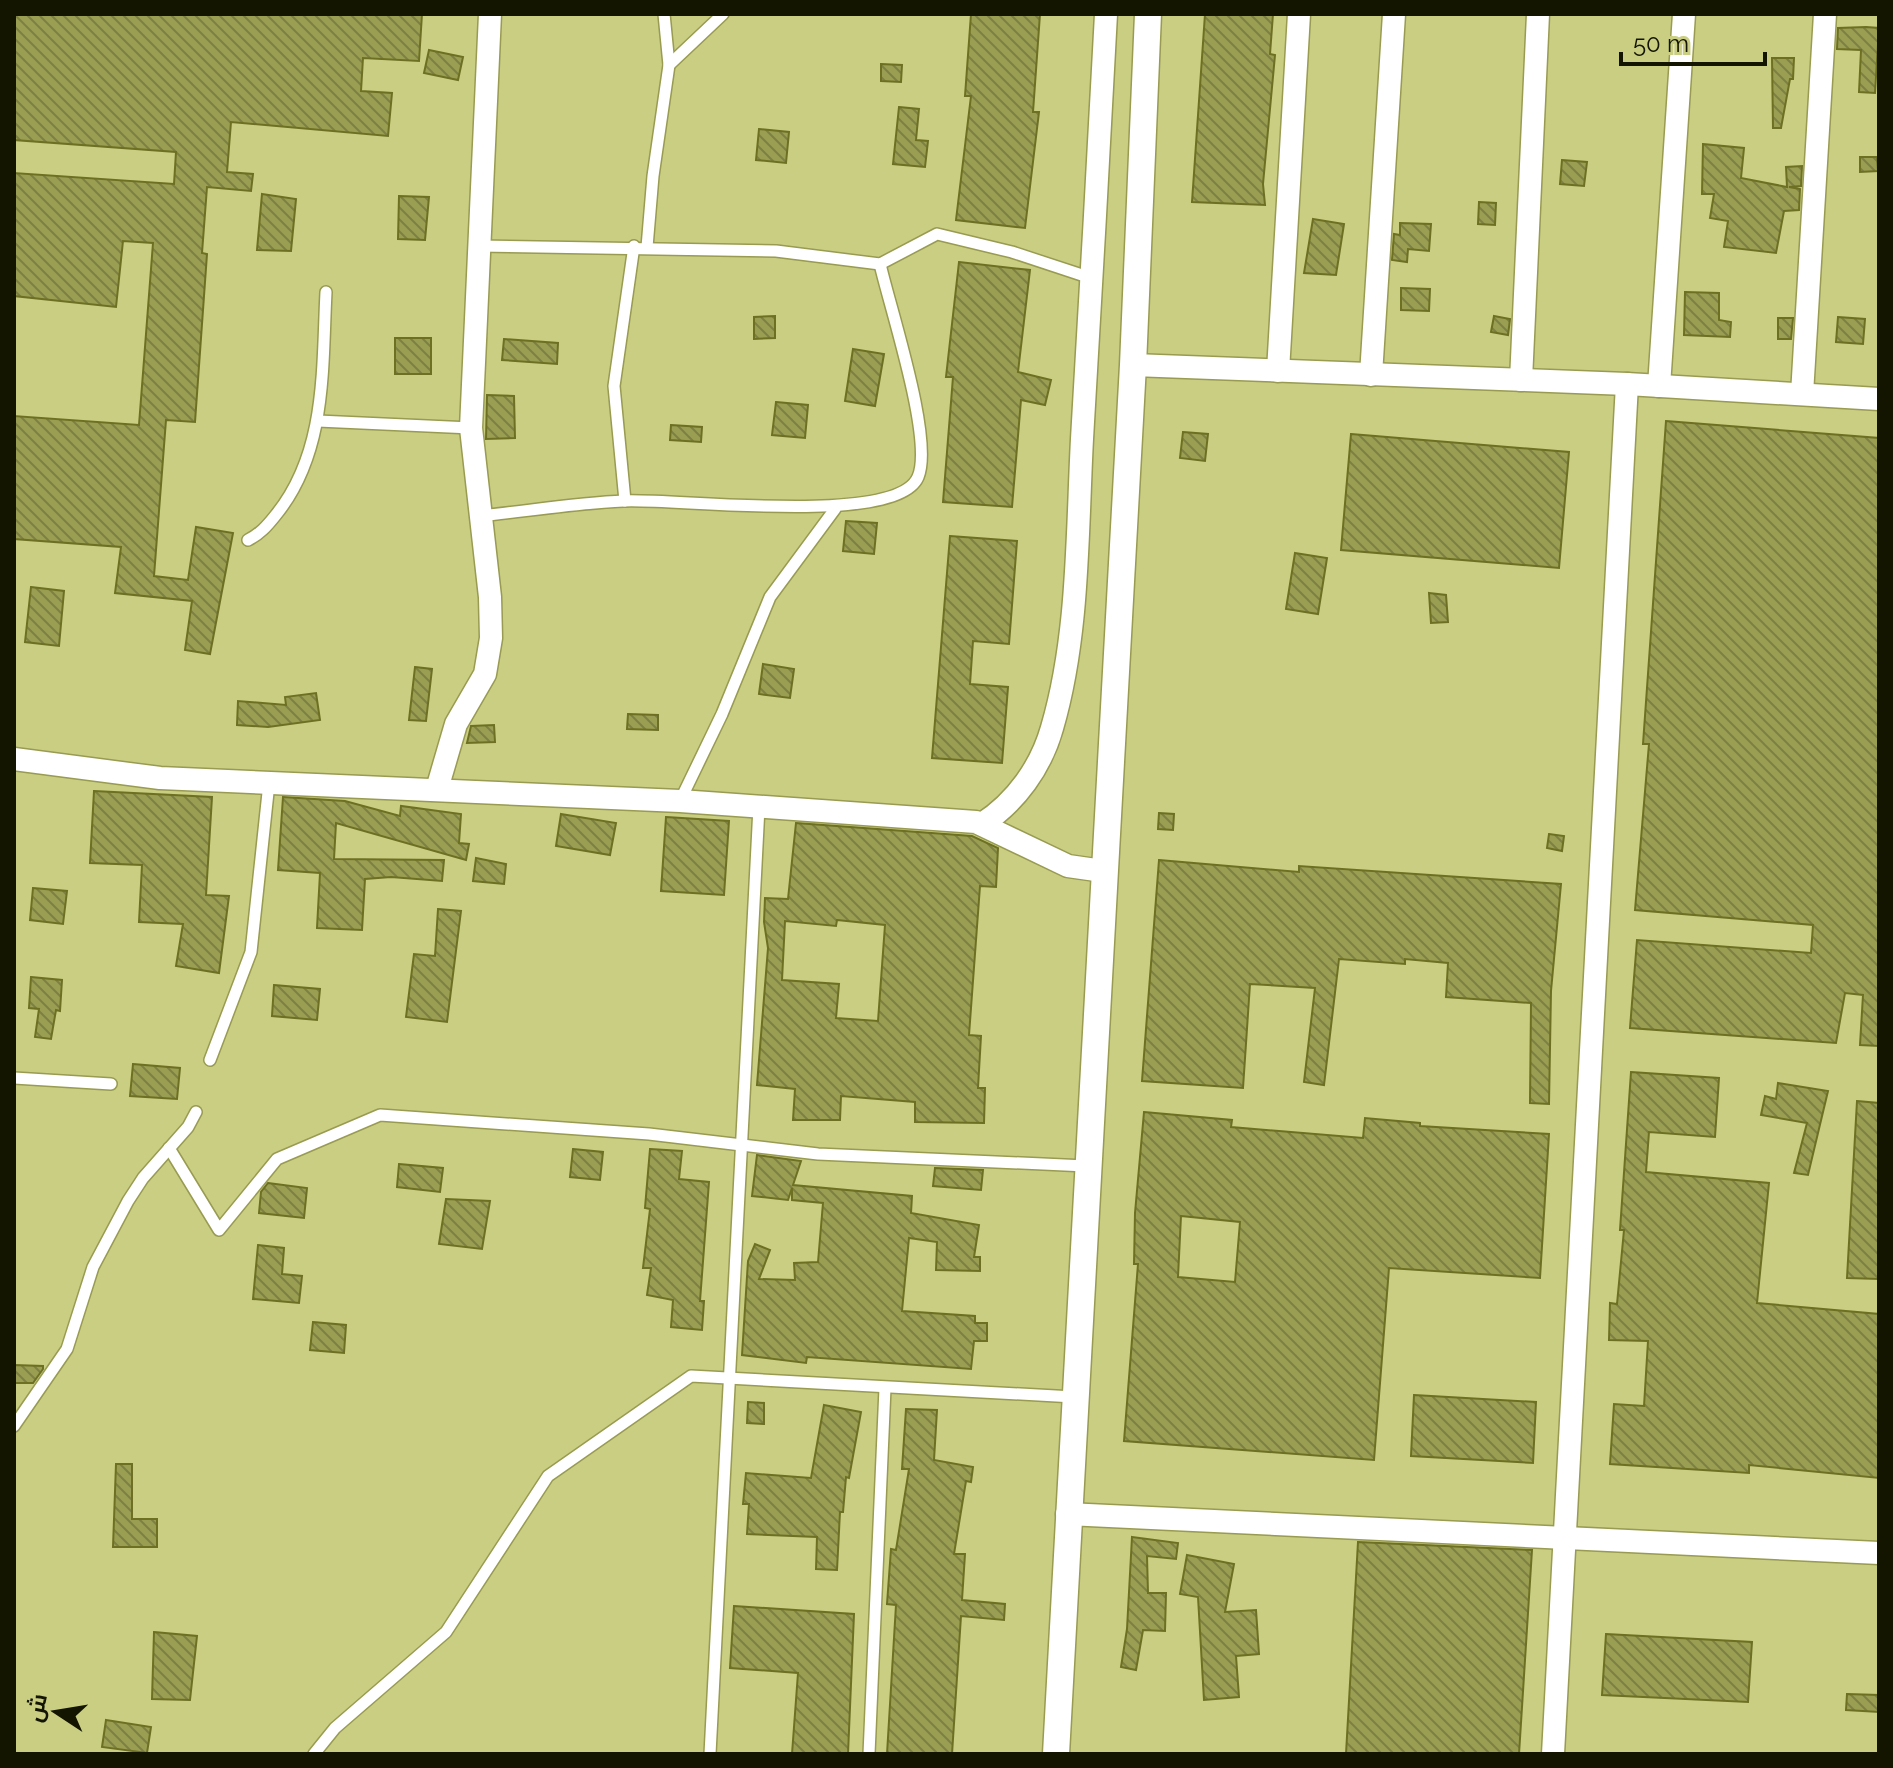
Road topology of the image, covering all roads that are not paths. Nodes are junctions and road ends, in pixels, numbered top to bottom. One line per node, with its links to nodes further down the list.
1 (490, 14): 12 (street)
2 (664, 14): 11 (lane)
3 (723, 14): 11 (lane)
4 (1106, 14): 16 (street)
5 (1148, 14): 18 (street)
6 (1299, 14): 19 (street)
7 (1394, 14): 20 (street)
8 (1538, 14): 21 (street)
9 (1684, 14): 23 (street)
10 (1825, 14): 24 (street)
11 (669, 65): 14 (lane)
12 (479, 246): 13 (lane); 27 (street)
13 (634, 246): 14 (lane); 28 (lane)
14 (647, 247): 15 (lane)
15 (880, 264): 16 (lane); 29 (lane)
16 (1091, 278): 37 (street)
17 (326, 292): 26 (lane)
18 (1133, 365): 19 (street); 38 (street)
19 (1278, 371): 20 (street)
20 (1371, 375): 21 (street)
21 (1521, 380): 22 (street)
22 (1627, 384): 23 (street); 51 (street)
23 (1659, 386): 24 (street)
24 (1802, 394): 25 (street)
25 (1879, 399)
26 (318, 421): 27 (lane); 31 (lane)
27 (471, 428): 30 (street)
28 (625, 501): 29 (lane); 30 (lane)
29 (835, 509): 35 (lane)
30 (479, 516): 34 (street)
31 (248, 540)
32 (14, 759): 33 (street)
33 (269, 783): 34 (street); 39 (lane)
34 (437, 789): 35 (street)
35 (680, 801): 36 (street)
36 (759, 807): 37 (street); 43 (lane)
37 (982, 824): 38 (street)
38 (1103, 871): 45 (street)
39 (210, 1060)
40 (14, 1078): 41 (lane)
41 (111, 1084)
42 (196, 1112): 44 (lane)
43 (742, 1145): 44 (lane); 45 (lane); 46 (lane)
44 (169, 1148): 49 (lane)
45 (1086, 1166): 48 (street)
46 (730, 1380): 47 (lane); 53 (lane); 54 (lane)
47 (885, 1388): 48 (lane); 55 (lane)
48 (1074, 1397): 50 (street)
49 (14, 1426)
50 (1067, 1514): 51 (street); 56 (street)
51 (1562, 1536): 52 (street); 57 (street)
52 (1879, 1553)
53 (314, 1754)
54 (710, 1754)
55 (869, 1754)
56 (1056, 1754)
57 (1553, 1754)

